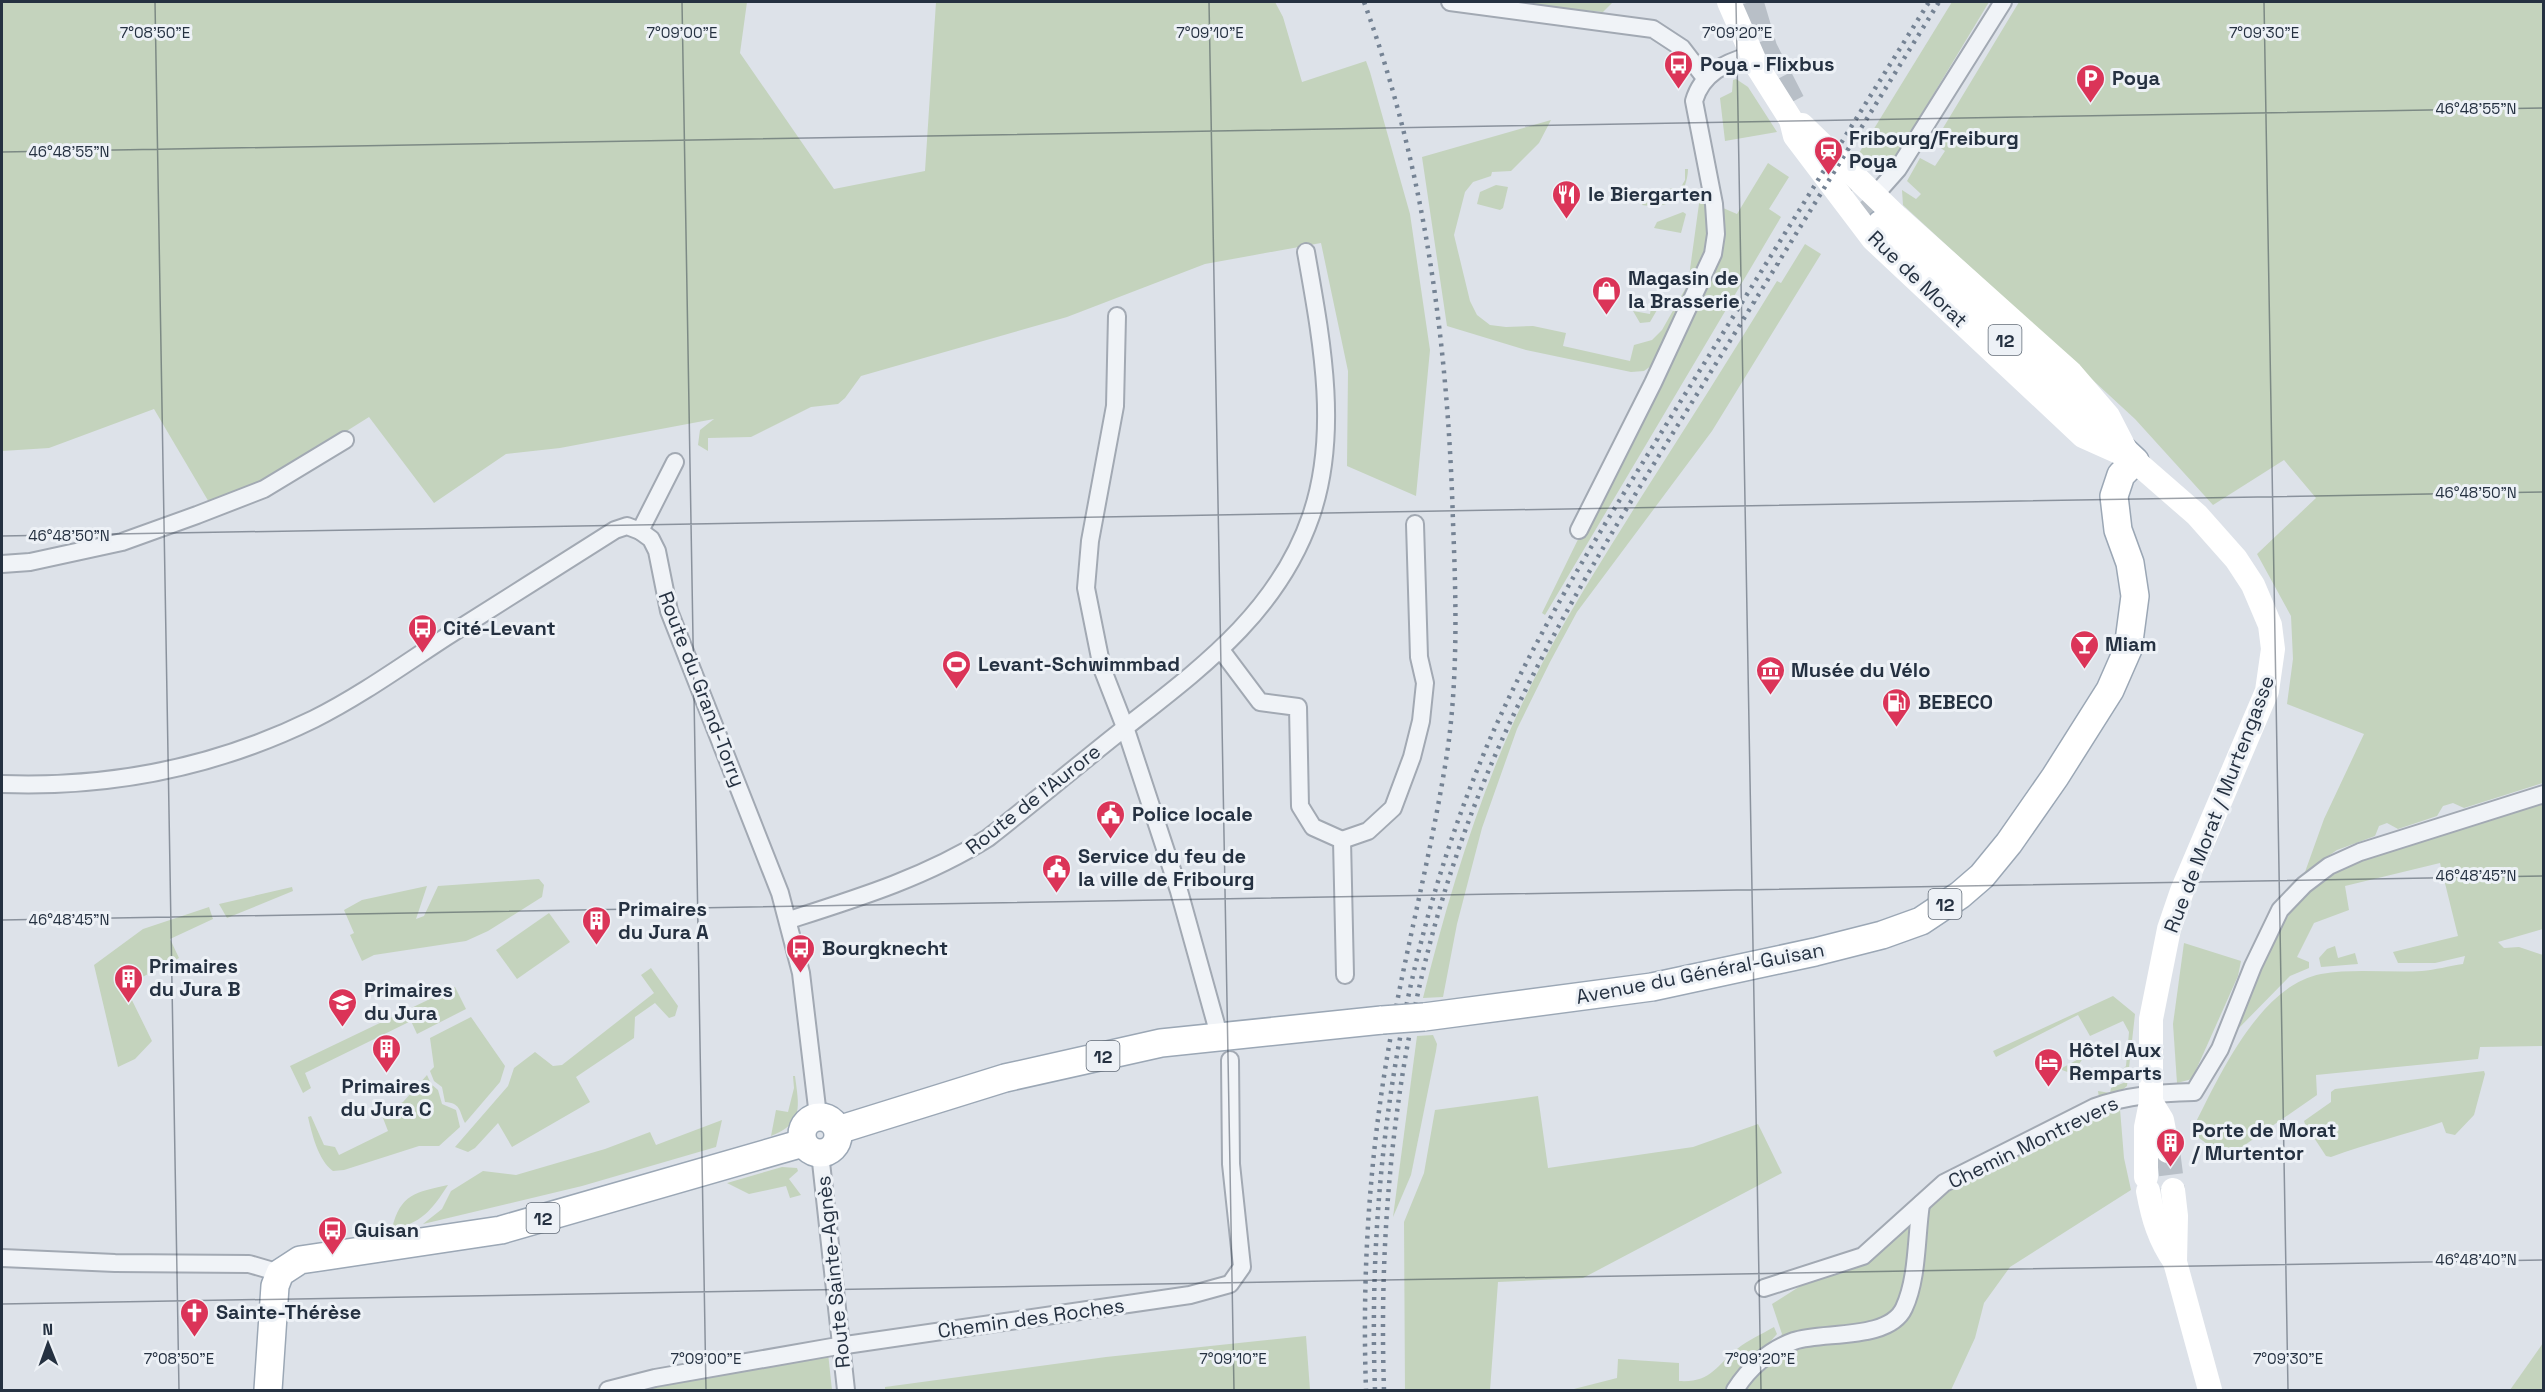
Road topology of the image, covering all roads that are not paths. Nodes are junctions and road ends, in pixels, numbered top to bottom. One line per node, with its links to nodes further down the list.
1 (1450, 2): 5 (street)
2 (1728, 2): 4 (main road, Rue de Morat)
3 (2003, 2): 7 (street)
4 (1751, 55): 5 (street); 6 (main road, Rue de Morat)
5 (1705, 78): 15 (street)
6 (1791, 120): 7 (main road, Rue de Morat); 12 (main road, Rue de Morat)
7 (1875, 195): 12 (main road, Rue de Morat)
8 (1881, 224): 12 (main road, 12)
9 (1306, 252): 19 (street, Route de l'Aurore)
10 (1117, 316): 20 (street)
11 (345, 440): 18 (street)
12 (2132, 459): 17 (main road, Rue de Morat); 26 (main road, Avenue du Général-Guisan / 12, bridge)
13 (675, 462): 16 (street)
14 (1415, 524): 23 (street)
15 (1579, 530)
16 (640, 531): 21 (street); 24 (street, Route du Grand-Torry)
17 (2236, 559): 28 (main road, Rue de Morat / Murtengasse)
18 (2, 564)
19 (1221, 650): 20 (street, Route de l'Aurore); 23 (street)
20 (1125, 727): 24 (street, Route de l'Aurore); 26 (street)
21 (2, 784)
22 (2544, 794): 28 (street, Chemin Montrevers)
23 (1342, 840): 25 (street)
24 (789, 920): 29 (street, Route du Grand-Torry)
25 (1345, 975)
26 (1219, 1035): 29 (main road, Avenue du Général-Guisan / 12)
27 (1230, 1060): 38 (street, Chemin des Roches)
28 (2151, 1098): 31 (main road); 33 (street, Chemin Montrevers); 35 (main road)
29 (828, 1123): 30 (main road)
30 (812, 1148): 36 (main road, 12); 38 (street, Route Sainte-Agnès)
31 (2168, 1151)
32 (2173, 1190): 35 (main road)
33 (1921, 1204): 37 (street, Chemin Montrevers); 42 (street)
34 (2, 1258): 36 (street)
35 (2175, 1262): 43 (main road)
36 (280, 1273): 39 (main road)
37 (1764, 1288)
38 (840, 1346): 40 (street, Chemin des Roches); 41 (street, Route Sainte-Agnès)
39 (268, 1390)
40 (608, 1390)
41 (846, 1390)
42 (1735, 1390)
43 (2210, 1390)

